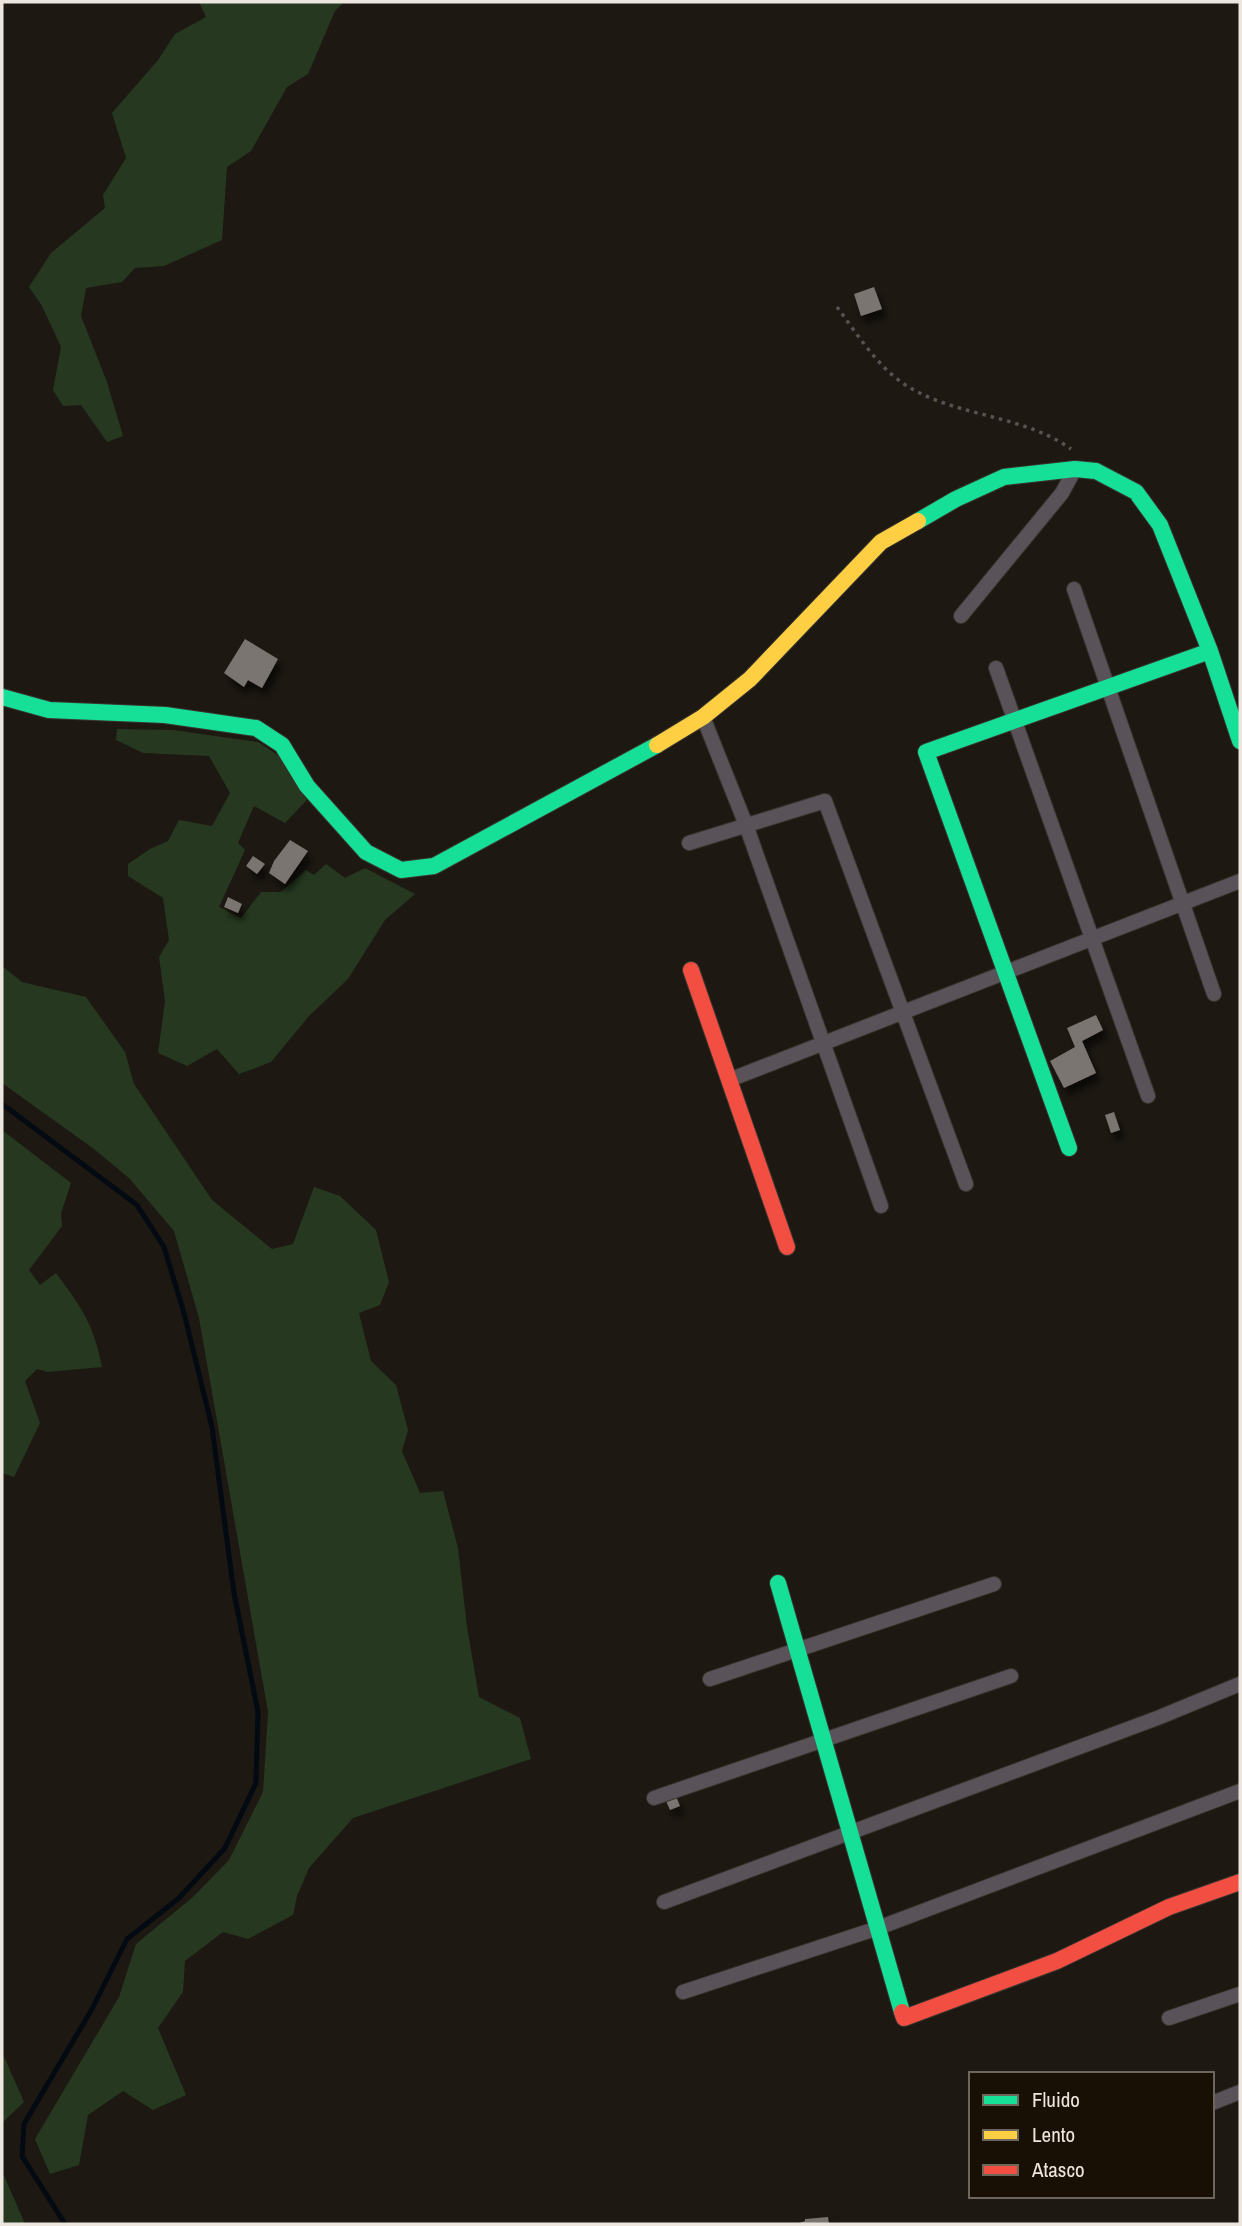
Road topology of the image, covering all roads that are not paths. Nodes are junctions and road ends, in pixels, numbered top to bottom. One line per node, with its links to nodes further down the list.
1 (1075, 469): 3 (street); 4 (street); 8 (street)
2 (1074, 589): 6 (street)
3 (961, 616)
4 (1210, 651): 6 (street); 10 (street)
5 (996, 668): 9 (street)
6 (1108, 688): 9 (street); 14 (street)
7 (2, 697): 8 (street)
8 (703, 717): 11 (street)
9 (1015, 720): 15 (street); 17 (street)
10 (1240, 741)
11 (746, 825): 12 (street); 19 (street); 20 (street)
12 (689, 843)
13 (1240, 881): 14 (street)
14 (1182, 904): 15 (street); 18 (street)
15 (1092, 939): 17 (street); 22 (street)
16 (691, 970): 21 (street)
17 (1004, 973): 19 (street); 23 (street)
18 (1214, 994)
19 (903, 1012): 20 (street); 24 (street)
20 (824, 1043): 21 (street); 25 (street)
21 (729, 1080): 26 (street)
22 (1148, 1096)
23 (1069, 1148)
24 (966, 1184)
25 (881, 1206)
26 (787, 1247)
27 (778, 1583): 29 (street)
28 (994, 1584): 29 (street)
29 (797, 1650): 31 (street); 33 (street)
30 (1012, 1676): 33 (street)
31 (709, 1679)
32 (1240, 1684): 36 (street)
33 (823, 1741): 35 (street); 36 (street)
34 (1240, 1791): 39 (street)
35 (654, 1798)
36 (850, 1833): 38 (street); 39 (street)
37 (1240, 1882): 39 (street)
38 (664, 1902)
39 (878, 1928): 40 (street)
40 (683, 1992)
41 (1240, 1994): 42 (street)
42 (1169, 2018)
43 (1240, 2092): 44 (street)
44 (1214, 2102)

